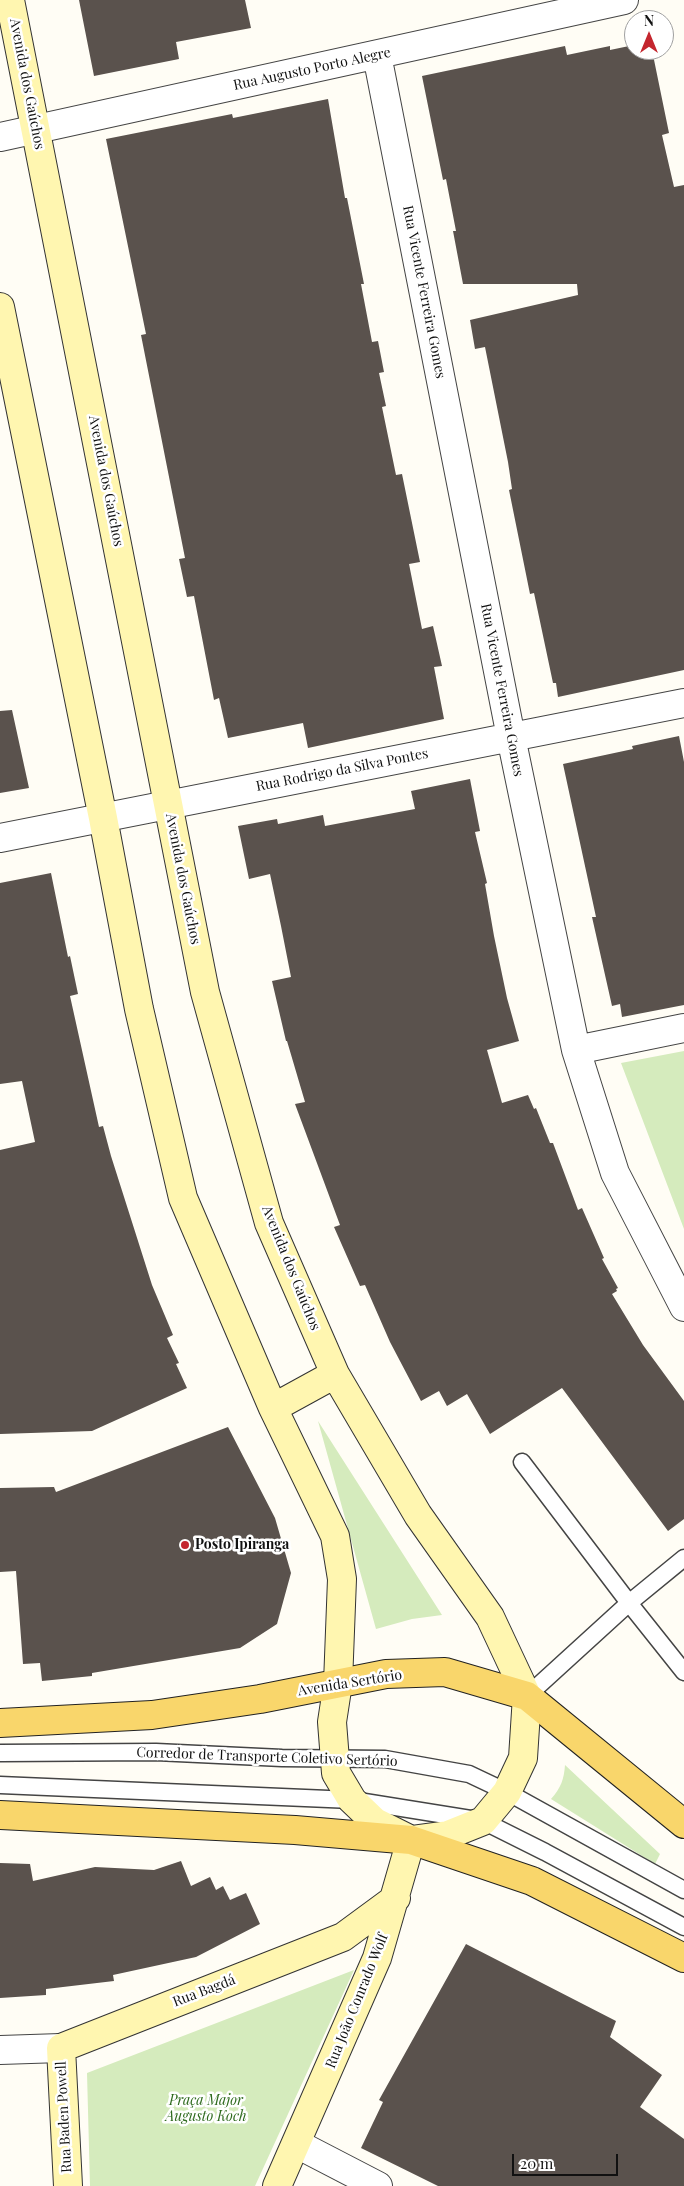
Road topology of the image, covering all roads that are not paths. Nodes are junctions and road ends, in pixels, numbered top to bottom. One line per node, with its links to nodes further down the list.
1 (10, 0): 4 (street, Avenida dos Gaúchos)
2 (624, 0): 3 (street, Rua Augusto Porto Alegre)
3 (377, 55): 4 (street, Rua Augusto Porto Alegre); 8 (street, Rua Vicente Ferreira Gomes)
4 (37, 129): 5 (street, Rua Augusto Porto Alegre); 9 (street, Avenida dos Gaúchos)
5 (0, 137)
6 (0, 307): 10 (street)
7 (684, 703): 8 (street, Rua Rodrigo da Silva Pontes)
8 (511, 737): 9 (street, Rua Rodrigo da Silva Pontes); 13 (street, Rua Vicente Ferreira Gomes)
9 (169, 805): 10 (street, Rua Rodrigo da Silva Pontes); 15 (street, Avenida dos Gaúchos)
10 (103, 818): 11 (street, Rua Rodrigo da Silva Pontes); 16 (street)
11 (0, 838)
12 (684, 1028): 13 (street)
13 (576, 1050): 14 (street, Rua Vicente Ferreira Gomes)
14 (684, 1307)
15 (335, 1374): 16 (street); 22 (street, Avenida dos Gaúchos)
16 (273, 1408): 21 (street)
17 (522, 1462): 19 (lane)
18 (684, 1558): 19 (lane)
19 (629, 1603): 20 (lane); 22 (lane)
20 (684, 1672)
21 (338, 1682): 22 (main road, Avenida Sertório); 23 (main road, Avenida Sertório); 25 (street)
22 (528, 1696): 27 (street); 31 (main road, Avenida Sertório)
23 (0, 1723)
24 (0, 1753): 25 (lane, Corredor de Transporte Coletivo Sertório)
25 (334, 1758): 27 (lane, Corredor de Transporte Coletivo Sertório); 28 (street)
26 (0, 1785): 28 (lane)
27 (507, 1792): 30 (street); 33 (lane, Corredor de Transporte Coletivo Sertório)
28 (352, 1800): 30 (lane); 32 (street)
29 (0, 1815): 32 (main road)
30 (482, 1821): 32 (street); 35 (lane)
31 (684, 1824)
32 (411, 1840): 34 (street, Rua João Conrado Wolf); 36 (main road)
33 (684, 1890)
34 (396, 1898): 37 (street, Rua Bagdá); 39 (street, Rua João Conrado Wolf)
35 (684, 1927)
36 (684, 1958)
37 (61, 2048): 38 (street, Rua Bagdá); 40 (street, Rua Baden Powell)
38 (0, 2050)
39 (297, 2144): 41 (street, Rua João Conrado Wolf); 42 (street)
40 (68, 2186)
41 (277, 2186)
42 (378, 2186)

